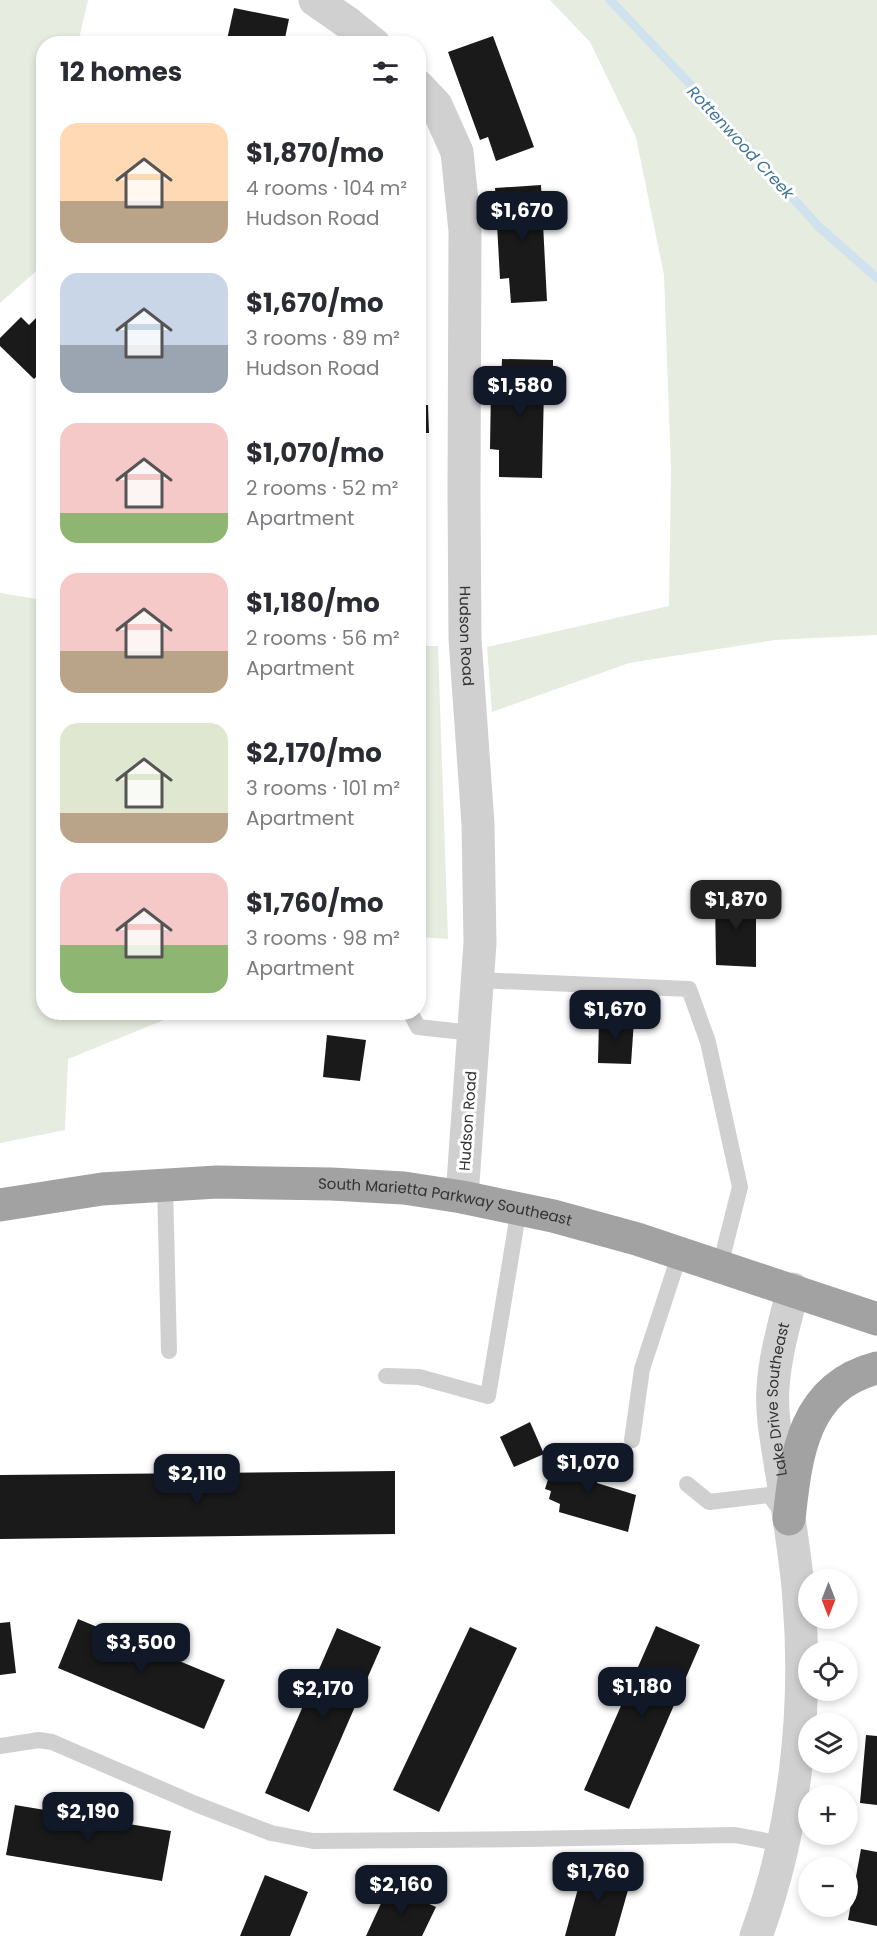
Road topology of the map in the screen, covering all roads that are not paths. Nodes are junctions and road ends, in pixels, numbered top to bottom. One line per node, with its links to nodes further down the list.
1 (315, 0): 2 (street)
2 (364, 36)
3 (426, 94): 4 (street, Hudson Road)
4 (477, 980): 6 (street, Hudson Road); 12 (lane)
5 (414, 1020): 6 (lane)
6 (473, 1033): 8 (street, Hudson Road)
7 (165, 1185): 8 (highway, South Marietta Parkway Southeast); 9 (highway, South Marietta Parkway Southeast); 15 (lane)
8 (462, 1197): 10 (highway, South Marietta Parkway Southeast)
9 (0, 1205)
10 (519, 1208): 11 (highway, South Marietta Parkway Southeast); 17 (lane)
11 (680, 1253): 12 (highway, South Marietta Parkway Southeast); 18 (lane)
12 (720, 1266): 13 (highway, South Marietta Parkway Southeast)
13 (793, 1289): 14 (highway, South Marietta Parkway Southeast); 20 (street, Lake Drive Southeast)
14 (877, 1319)
15 (169, 1351)
16 (877, 1368): 20 (highway)
17 (386, 1377)
18 (632, 1440)
19 (687, 1484): 20 (lane)
20 (789, 1520): 22 (street, Lake Drive Southeast)
21 (0, 1746): 22 (lane)
22 (783, 1844): 23 (street, Lake Drive Southeast)
23 (756, 1936)

